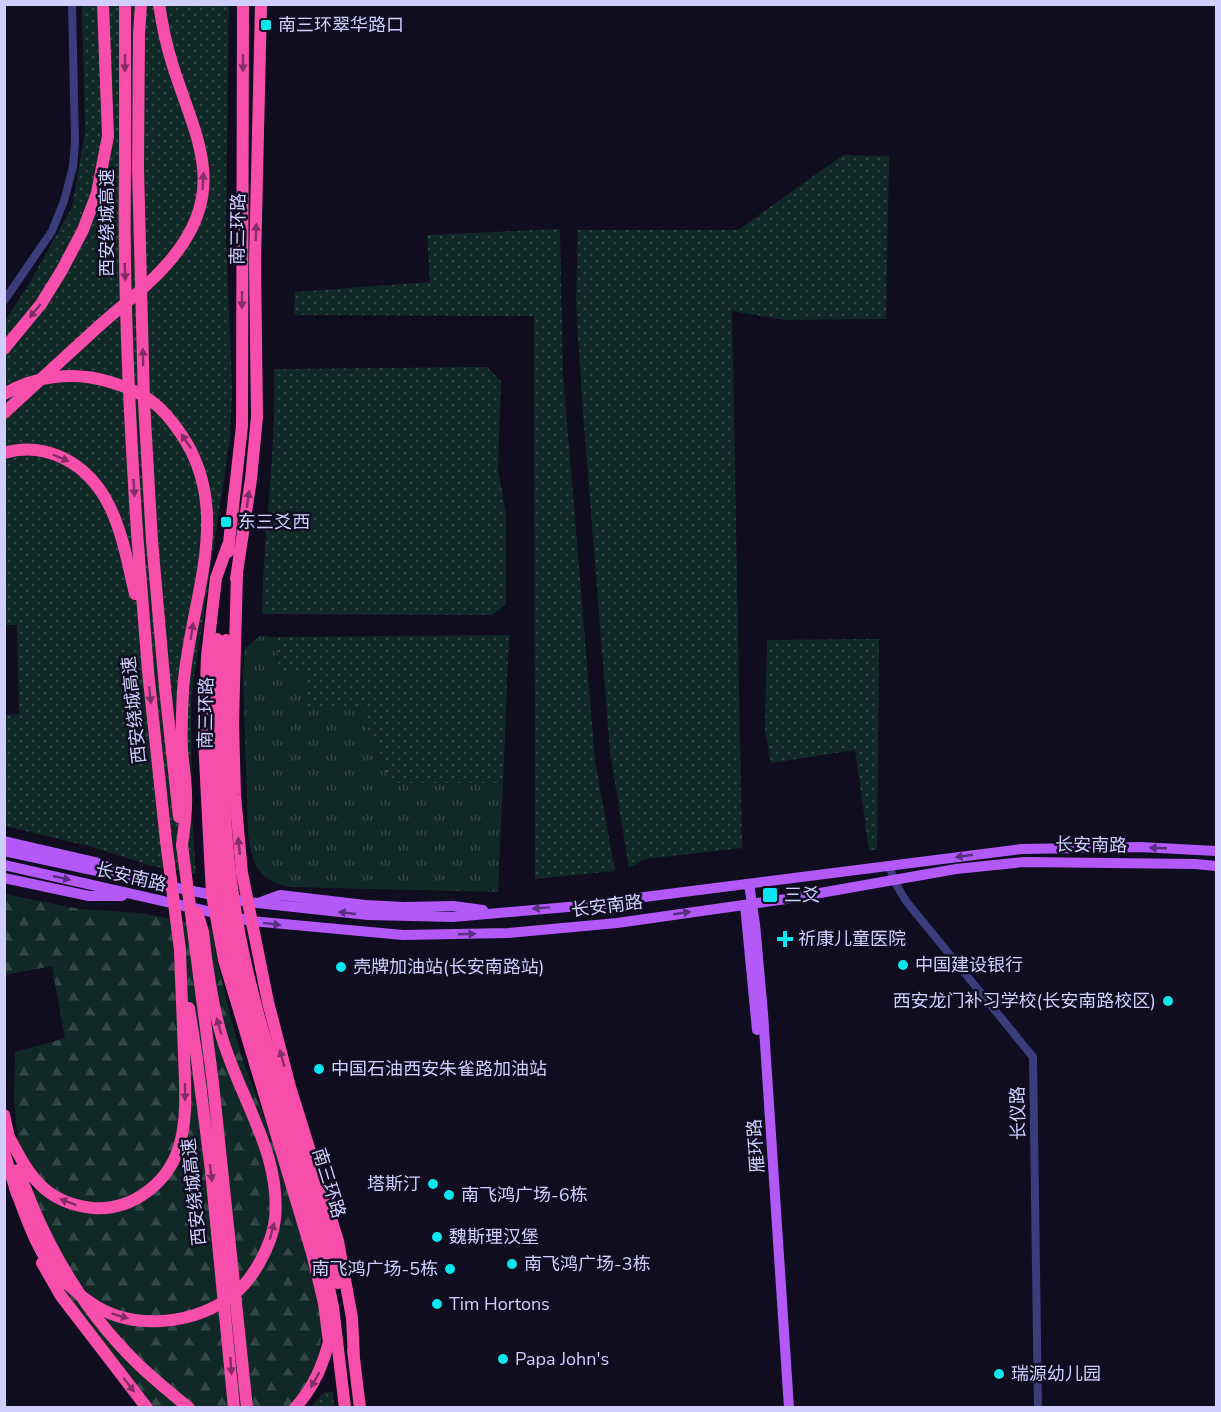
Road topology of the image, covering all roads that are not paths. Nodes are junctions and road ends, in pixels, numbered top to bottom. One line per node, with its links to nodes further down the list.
1 (72, 4): 8 (street)
2 (103, 4): 9 (highway, one-way to 9)
3 (125, 4): 15 (highway, 西安绕城高速, one-way to 15, bridge)
4 (141, 4): 18 (highway, 西安绕城高速, one-way to 4, bridge)
5 (159, 4): 11 (highway, one-way to 5, bridge)
6 (243, 4): 13 (highway, 南三环路, one-way to 13)
7 (261, 4): 14 (highway, 南三环路, one-way to 7)
8 (4, 302)
9 (4, 349)
10 (4, 394): 18 (highway, one-way to 10, bridge)
11 (4, 413)
12 (4, 453): 15 (highway, one-way to 15)
13 (228, 545): 16 (highway, 南三环路); 29 (highway)
14 (237, 573): 16 (highway, 南三环路); 31 (highway, one-way to 14)
15 (144, 628): 35 (highway, 西安绕城高速, one-way to 35, bridge)
16 (222, 639): 40 (highway, 南三环路, bridge); 42 (highway, 南三环路, bridge)
17 (4, 841): 26 (main road)
18 (182, 845): 25 (highway, 西安绕城高速, bridge)
19 (4, 851): 26 (main road, 长安南路)
20 (1216, 851): 23 (main road, 长安南路, one-way to 23)
21 (4, 865): 30 (main road, 长安南路, one-way to 30)
22 (1216, 866): 27 (main road, 长安南路)
23 (890, 867): 27 (street, 长仪路); 28 (main road, 长安南路)
24 (4, 878): 30 (main road)
25 (187, 879): 39 (highway, one-way to 25, bridge); 46 (highway, 西安绕城高速, bridge)
26 (143, 881): 29 (main road, 长安南路)
27 (894, 881): 32 (main road, 长安南路); 52 (street, 长仪路)
28 (746, 884): 31 (main road, 长安南路, one-way to 31); 32 (main road, 雁环路)
29 (212, 895): 31 (main road, 长安南路); 33 (highway)
30 (143, 896): 33 (main road, 长安南路)
31 (253, 902): 34 (highway)
32 (748, 903): 34 (main road, 长安南路, one-way to 32); 50 (main road, 雁环路); 51 (main road, 雁环路)
33 (215, 913): 34 (main road, 长安南路); 41 (highway)
34 (251, 921): 42 (highway, one-way to 34)
35 (180, 950): 37 (highway, one-way to 37); 45 (highway, 西安绕城高速, one-way to 45, bridge)
36 (4, 1115): 37 (highway)
37 (8, 1135): 44 (highway, bridge)
38 (4, 1152): 39 (highway)
39 (15, 1188): 43 (highway, one-way to 43)
40 (333, 1306): 41 (highway, 南三环路); 48 (highway, 南三环路)
41 (328, 1343): 47 (highway, 南三环路, one-way to 47)
42 (354, 1358): 49 (highway, 南三环路)
43 (147, 1407)
44 (189, 1407)
45 (234, 1407)
46 (248, 1407)
47 (295, 1407)
48 (345, 1407)
49 (360, 1407)
50 (783, 1407)
51 (789, 1407)
52 (1038, 1407)

